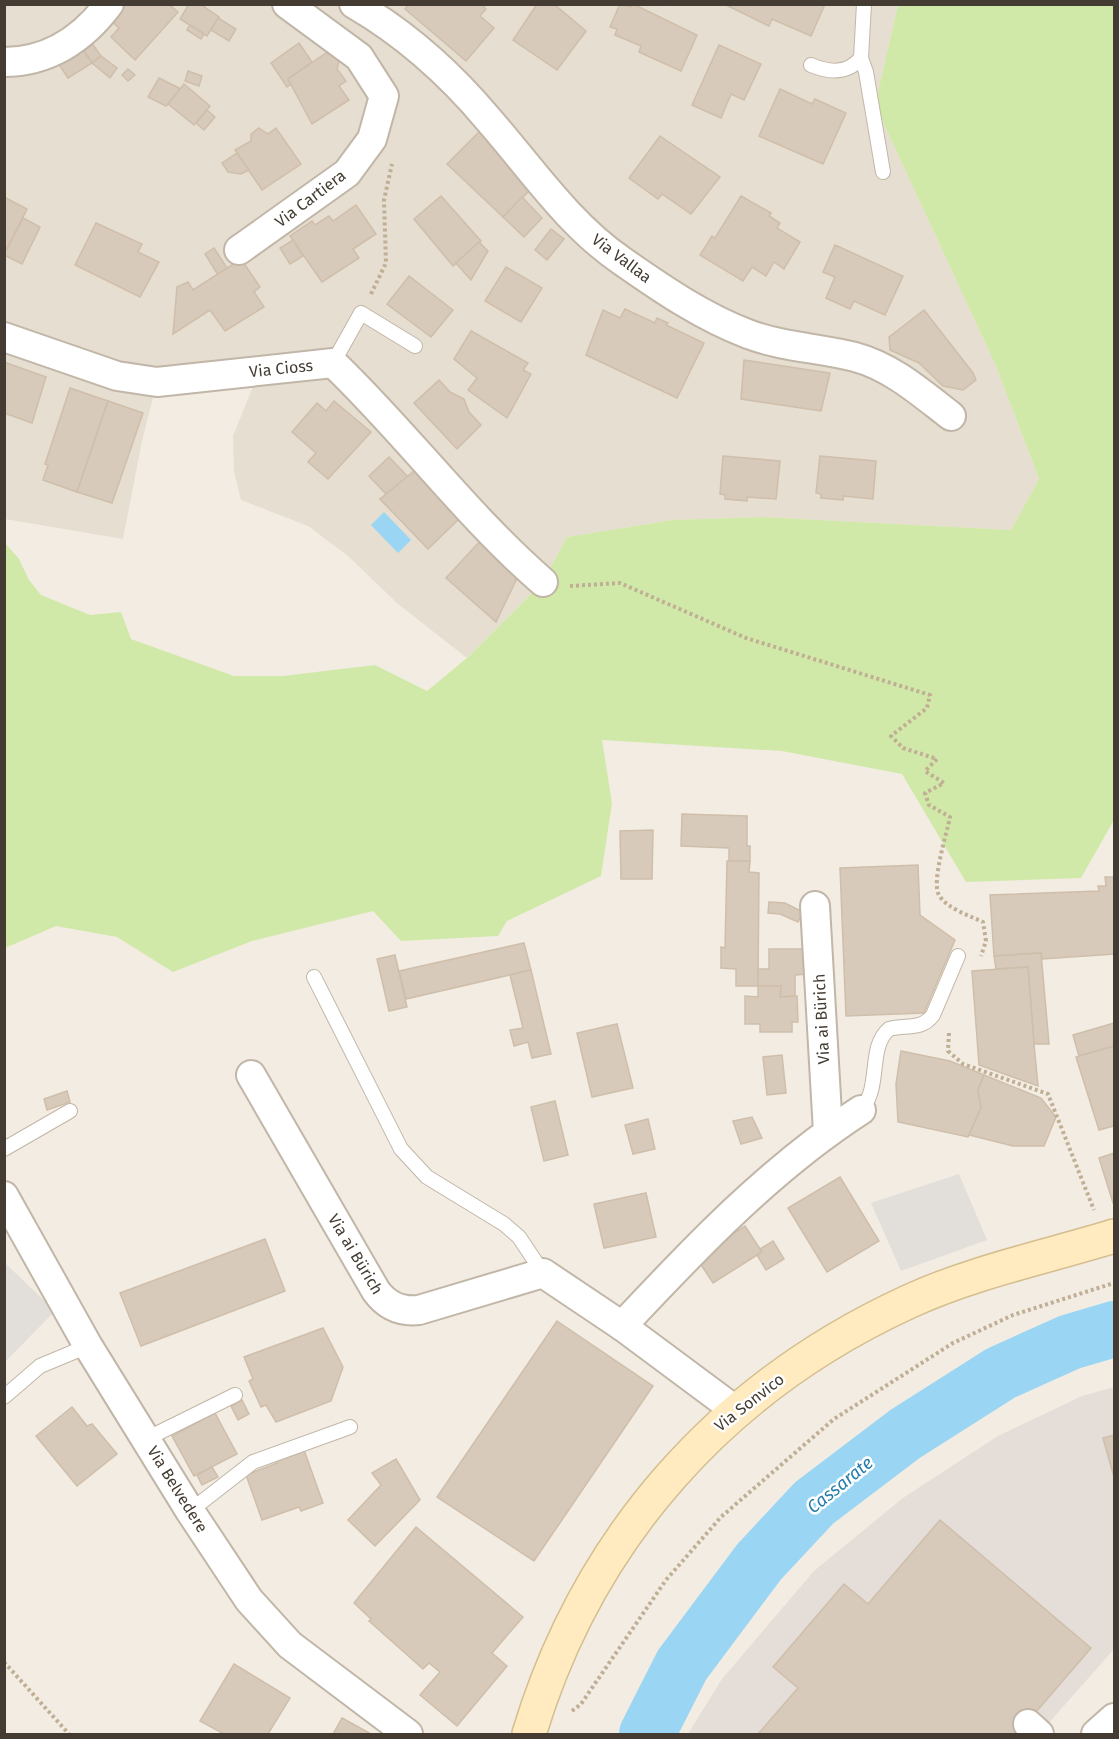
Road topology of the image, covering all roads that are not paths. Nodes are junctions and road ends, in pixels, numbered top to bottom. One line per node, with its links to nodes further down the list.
1 (109, 4): 6 (street)
2 (287, 4): 9 (street, Via Cartiera)
3 (354, 4): 13 (street, Via Vallaa)
4 (864, 4): 5 (lane)
5 (861, 58): 7 (lane); 8 (lane)
6 (4, 62)
7 (811, 65)
8 (883, 172)
9 (239, 250)
10 (4, 337): 12 (street, Via Cioss)
11 (416, 346): 12 (lane)
12 (333, 363): 14 (street, Via Cioss)
13 (951, 416)
14 (543, 582)
15 (815, 906): 21 (street, Via ai Bürich)
16 (958, 956): 19 (lane)
17 (314, 977): 25 (lane)
18 (251, 1075): 25 (street, Via ai Bürich)
19 (861, 1110): 21 (street)
20 (70, 1111): 22 (lane)
21 (828, 1131): 26 (street)
22 (4, 1149)
23 (4, 1196): 27 (street, Via Belvedere)
24 (1110, 1237): 30 (street, Via Sonvico)
25 (543, 1273): 26 (street)
26 (622, 1326): 30 (street)
27 (88, 1346): 29 (lane); 32 (street, Via Belvedere)
28 (235, 1395): 32 (lane)
29 (4, 1397)
30 (735, 1410): 35 (street, Via Sonvico)
31 (350, 1427): 33 (lane)
32 (146, 1439): 33 (street, Via Belvedere)
33 (190, 1511): 36 (street, Via Belvedere)
34 (1114, 1718): 37 (street)
35 (531, 1726)
36 (408, 1734)
37 (1096, 1734)

